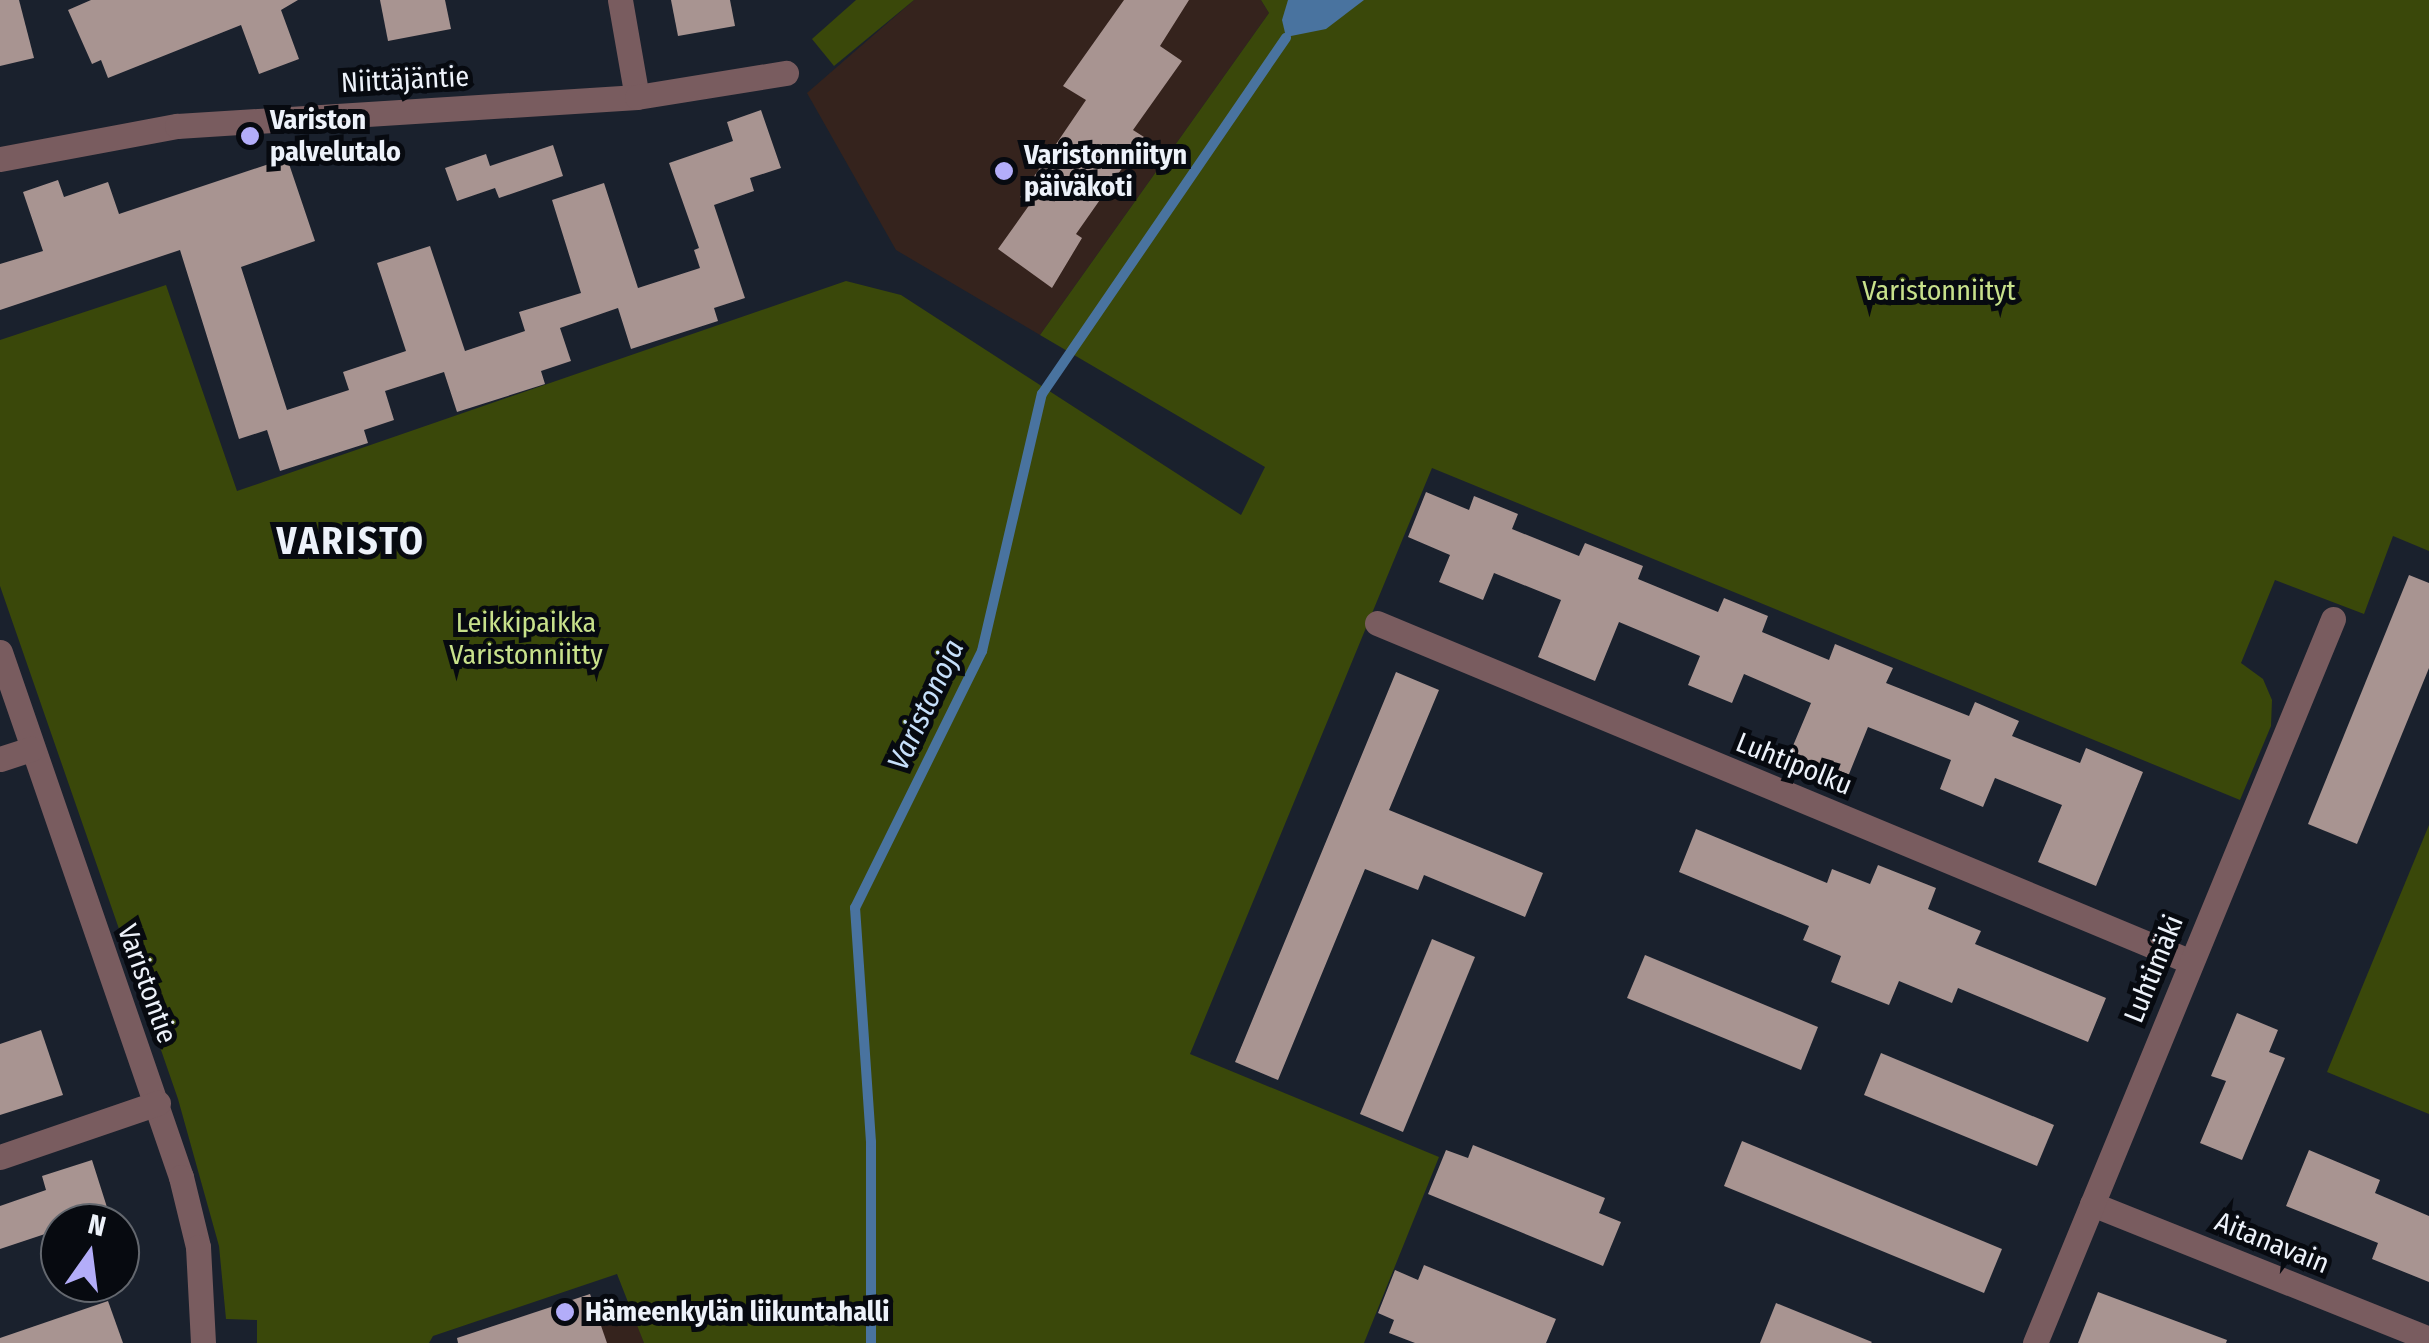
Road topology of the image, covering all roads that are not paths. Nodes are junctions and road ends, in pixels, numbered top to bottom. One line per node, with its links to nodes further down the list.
1 (620, 0): 3 (street)
2 (786, 72): 3 (street, Niittäjäntie)
3 (637, 97): 4 (street, Niittäjäntie)
4 (0, 159)
5 (2333, 618): 10 (street, Luhtimäki)
6 (1377, 623): 10 (street, Luhtipolku)
7 (0, 652): 8 (street, Varistontie)
8 (31, 749): 9 (street); 11 (street, Varistontie)
9 (0, 759)
10 (2189, 961): 13 (street, Luhtimäki)
11 (158, 1103): 12 (street); 15 (street, Varistontie)
12 (0, 1158)
13 (2092, 1204): 14 (street, Aitanavain); 16 (street, Luhtimäki)
14 (2429, 1339)
15 (203, 1343)
16 (2036, 1343)

